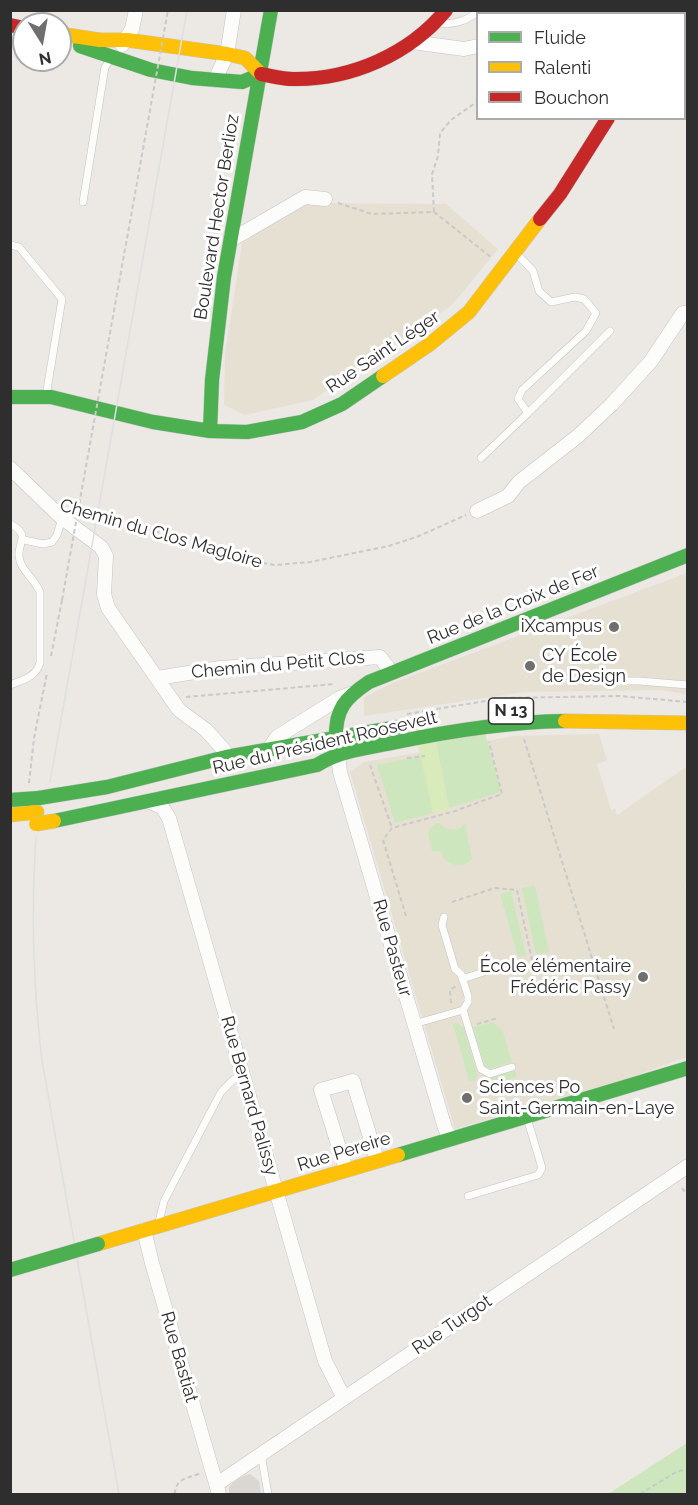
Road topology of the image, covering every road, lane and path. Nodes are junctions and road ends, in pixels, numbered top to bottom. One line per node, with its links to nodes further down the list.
1 (136, 10): 10 (street)
2 (168, 10): 40 (path, bridge)
3 (234, 10): 14 (street)
4 (271, 10): 16 (street, Boulevard Hector Berlioz)
5 (446, 11): 6 (lane); 8 (street)
6 (452, 11)
7 (476, 14): 8 (lane)
8 (436, 22): 11 (street)
9 (72, 36): 10 (street)
10 (127, 40): 14 (street); 15 (street)
11 (412, 42): 13 (street); 16 (street)
12 (72, 44): 15 (street)
13 (476, 46)
14 (227, 54): 16 (street); 17 (street)
15 (113, 56): 17 (street); 21 (lane)
16 (261, 74): 17 (street); 23 (street, Boulevard Hector Berlioz)
17 (215, 80)
18 (476, 102): 22 (path)
19 (607, 120): 25 (street, Rue Saint Léger)
20 (325, 199): 22 (path); 23 (street)
21 (83, 202)
22 (434, 212): 25 (path)
23 (231, 236): 31 (street, Boulevard Hector Berlioz)
24 (10, 245): 29 (lane)
25 (511, 256): 30 (lane); 31 (street, Rue Saint Léger)
26 (686, 310): 35 (street)
27 (610, 331): 30 (lane)
28 (10, 397): 29 (street, Rue Saint Léger)
29 (45, 397): 31 (street, Rue Saint Léger)
30 (528, 413): 32 (lane)
31 (210, 431)
32 (481, 458)
33 (10, 468): 34 (street)
34 (46, 502): 35 (path, Chemin du Clos Magloire); 36 (street)
35 (477, 511)
36 (62, 518): 38 (lane); 43 (street)
37 (10, 524): 38 (lane)
38 (24, 540): 45 (lane)
39 (687, 555): 42 (street, Rue de la Croix de Fer)
40 (50, 657)
41 (48, 669): 64 (path)
42 (391, 672): 43 (street, Chemin du Petit Clos); 47 (street, Rue de la Croix de Fer)
43 (157, 678): 48 (street)
44 (583, 681): 46 (lane)
45 (10, 685)
46 (687, 685)
47 (349, 688): 48 (path); 56 (street, Rue de la Croix de Fer); 57 (street, Rue de la Croix de Fer)
48 (171, 698): 58 (street)
49 (687, 702): 52 (path)
50 (687, 712): 51 (street, N 13)
51 (468, 715)
52 (409, 719): 56 (street, Rue du Président Roosevelt / N 13)
53 (516, 723): 54 (street, Rue du Président Roosevelt / N 13); 59 (street, Rue du Président Roosevelt / N 13); 81 (path)
54 (687, 723)
55 (487, 733): 62 (path)
56 (336, 739): 57 (street, Rue du Président Roosevelt / N 13); 59 (street, Rue de la Croix de Fer)
57 (267, 752): 58 (street, Rue du Président Roosevelt / N 13); 66 (street)
58 (226, 757): 66 (street, Rue du Président Roosevelt / N 13)
59 (333, 757): 65 (street, Rue du Président Roosevelt / N 13); 66 (street); 79 (street, Rue Pasteur)
60 (370, 764): 69 (path)
61 (501, 769): 62 (path)
62 (498, 771): 69 (path)
63 (10, 800): 64 (street)
64 (35, 800): 66 (street); 67 (street)
65 (150, 801): 66 (street, Rue du Président Roosevelt / N 13); 84 (street, Rue Bernard Palissy)
66 (55, 807): 67 (street); 68 (street, Rue du Président Roosevelt / N 13, bridge)
67 (13, 813)
68 (10, 826)
69 (392, 828): 71 (path)
70 (452, 902): 73 (path)
71 (406, 916)
72 (444, 917): 75 (lane)
73 (532, 960)
74 (509, 964): 75 (lane)
75 (463, 981): 76 (path); 77 (lane)
76 (450, 1007)
77 (463, 1010): 79 (lane); 80 (lane)
78 (498, 1018): 80 (path)
79 (414, 1024): 86 (street, Rue Pasteur)
80 (468, 1026): 82 (lane)
81 (614, 1029)
82 (512, 1067)
83 (687, 1068): 85 (street, Rue Pereire)
84 (242, 1075): 90 (street, Rue Bernard Palissy); 92 (lane)
85 (526, 1116): 86 (street, Rue Pereire); 91 (lane)
86 (450, 1138): 87 (street, Rue Pereire)
87 (377, 1161): 89 (street, Rue Pereire); 89 (street)
88 (687, 1166): 95 (street, Rue Turgot)
89 (346, 1170): 90 (street, Rue Pereire)
90 (276, 1191): 92 (street, Rue Pereire); 95 (street, Rue Bernard Palissy)
91 (468, 1196)
92 (158, 1226): 93 (street, Rue Pereire)
93 (144, 1230): 94 (street, Rue Pereire, bridge); 97 (street, Rue Bastiat)
94 (10, 1270)
95 (344, 1398): 96 (street, Rue Turgot)
96 (261, 1455): 99 (street, Rue Turgot); 101 (lane)
97 (212, 1469): 99 (street, Rue Bastiat); 100 (path)
98 (687, 1469): 102 (path)
99 (218, 1489)
100 (175, 1494)
101 (268, 1494)
102 (640, 1494)

